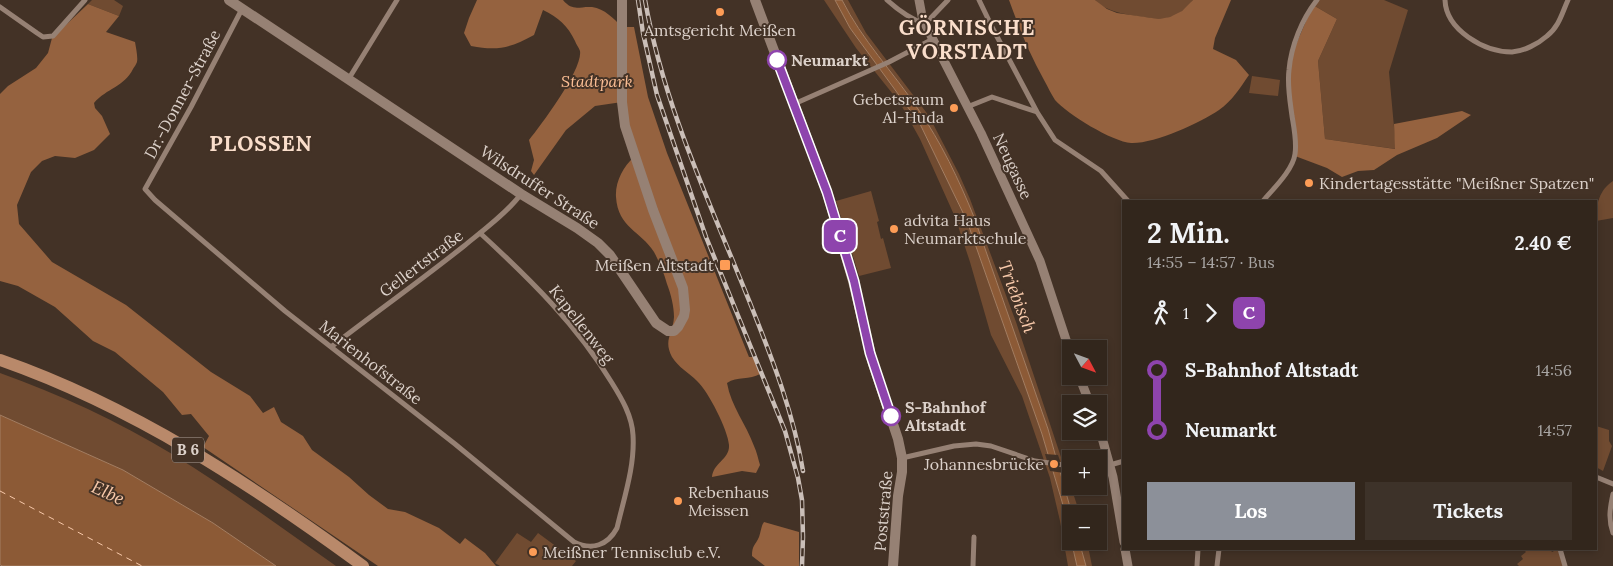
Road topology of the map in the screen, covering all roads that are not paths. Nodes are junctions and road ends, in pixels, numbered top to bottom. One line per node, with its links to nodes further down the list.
1 (85, 0): 13 (street)
2 (229, 0): 14 (main road, Wilsdruffer Straße)
3 (397, 0): 17 (street)
4 (622, 0): 22 (main road, Wilsdruffer Straße)
5 (755, 0): 18 (main road)
6 (887, 0): 15 (street)
7 (920, 0): 15 (street, Neugasse)
8 (948, 0): 15 (street)
9 (979, 0): 20 (street)
10 (1317, 0): 24 (street)
11 (1445, 0): 12 (street)
12 (1568, 0)
13 (0, 7)
14 (242, 9): 17 (main road, Wilsdruffer Straße); 21 (street, Dr.-Donner-Straße)
15 (925, 24): 16 (street, Neugasse)
16 (933, 39): 18 (street); 19 (street, Neugasse)
17 (348, 80): 22 (main road, Wilsdruffer Straße)
18 (794, 104): 30 (main road)
19 (967, 107): 20 (street); 26 (street, Neugasse)
20 (1037, 112): 23 (street)
21 (145, 190): 27 (street, Marienhofstraße)
22 (521, 194): 25 (street, Gellertstraße)
23 (1127, 200)
24 (1264, 200)
25 (480, 233): 27 (street, Gellertstraße); 41 (street, Kapellenweg)
26 (1066, 340)
27 (332, 347): 41 (street, Marienhofstraße)
28 (0, 360): 46 (main road, B 6)
29 (1103, 440): 33 (street)
30 (902, 458): 32 (street); 47 (main road, Poststraße)
31 (1122, 462): 33 (street)
32 (1062, 465)
33 (1110, 465): 37 (street)
34 (1597, 477): 35 (street)
35 (1613, 484)
36 (1613, 494): 39 (street)
37 (1121, 504): 38 (street)
38 (1122, 530)
39 (1613, 533)
40 (974, 537): 48 (street)
41 (586, 547)
42 (1125, 550): 49 (street)
43 (1198, 550): 50 (street)
44 (1219, 550): 51 (street)
45 (1560, 550): 52 (street)
46 (363, 566)
47 (893, 566)
48 (973, 566)
49 (1128, 566)
50 (1198, 566)
51 (1217, 566)
52 (1565, 566)

